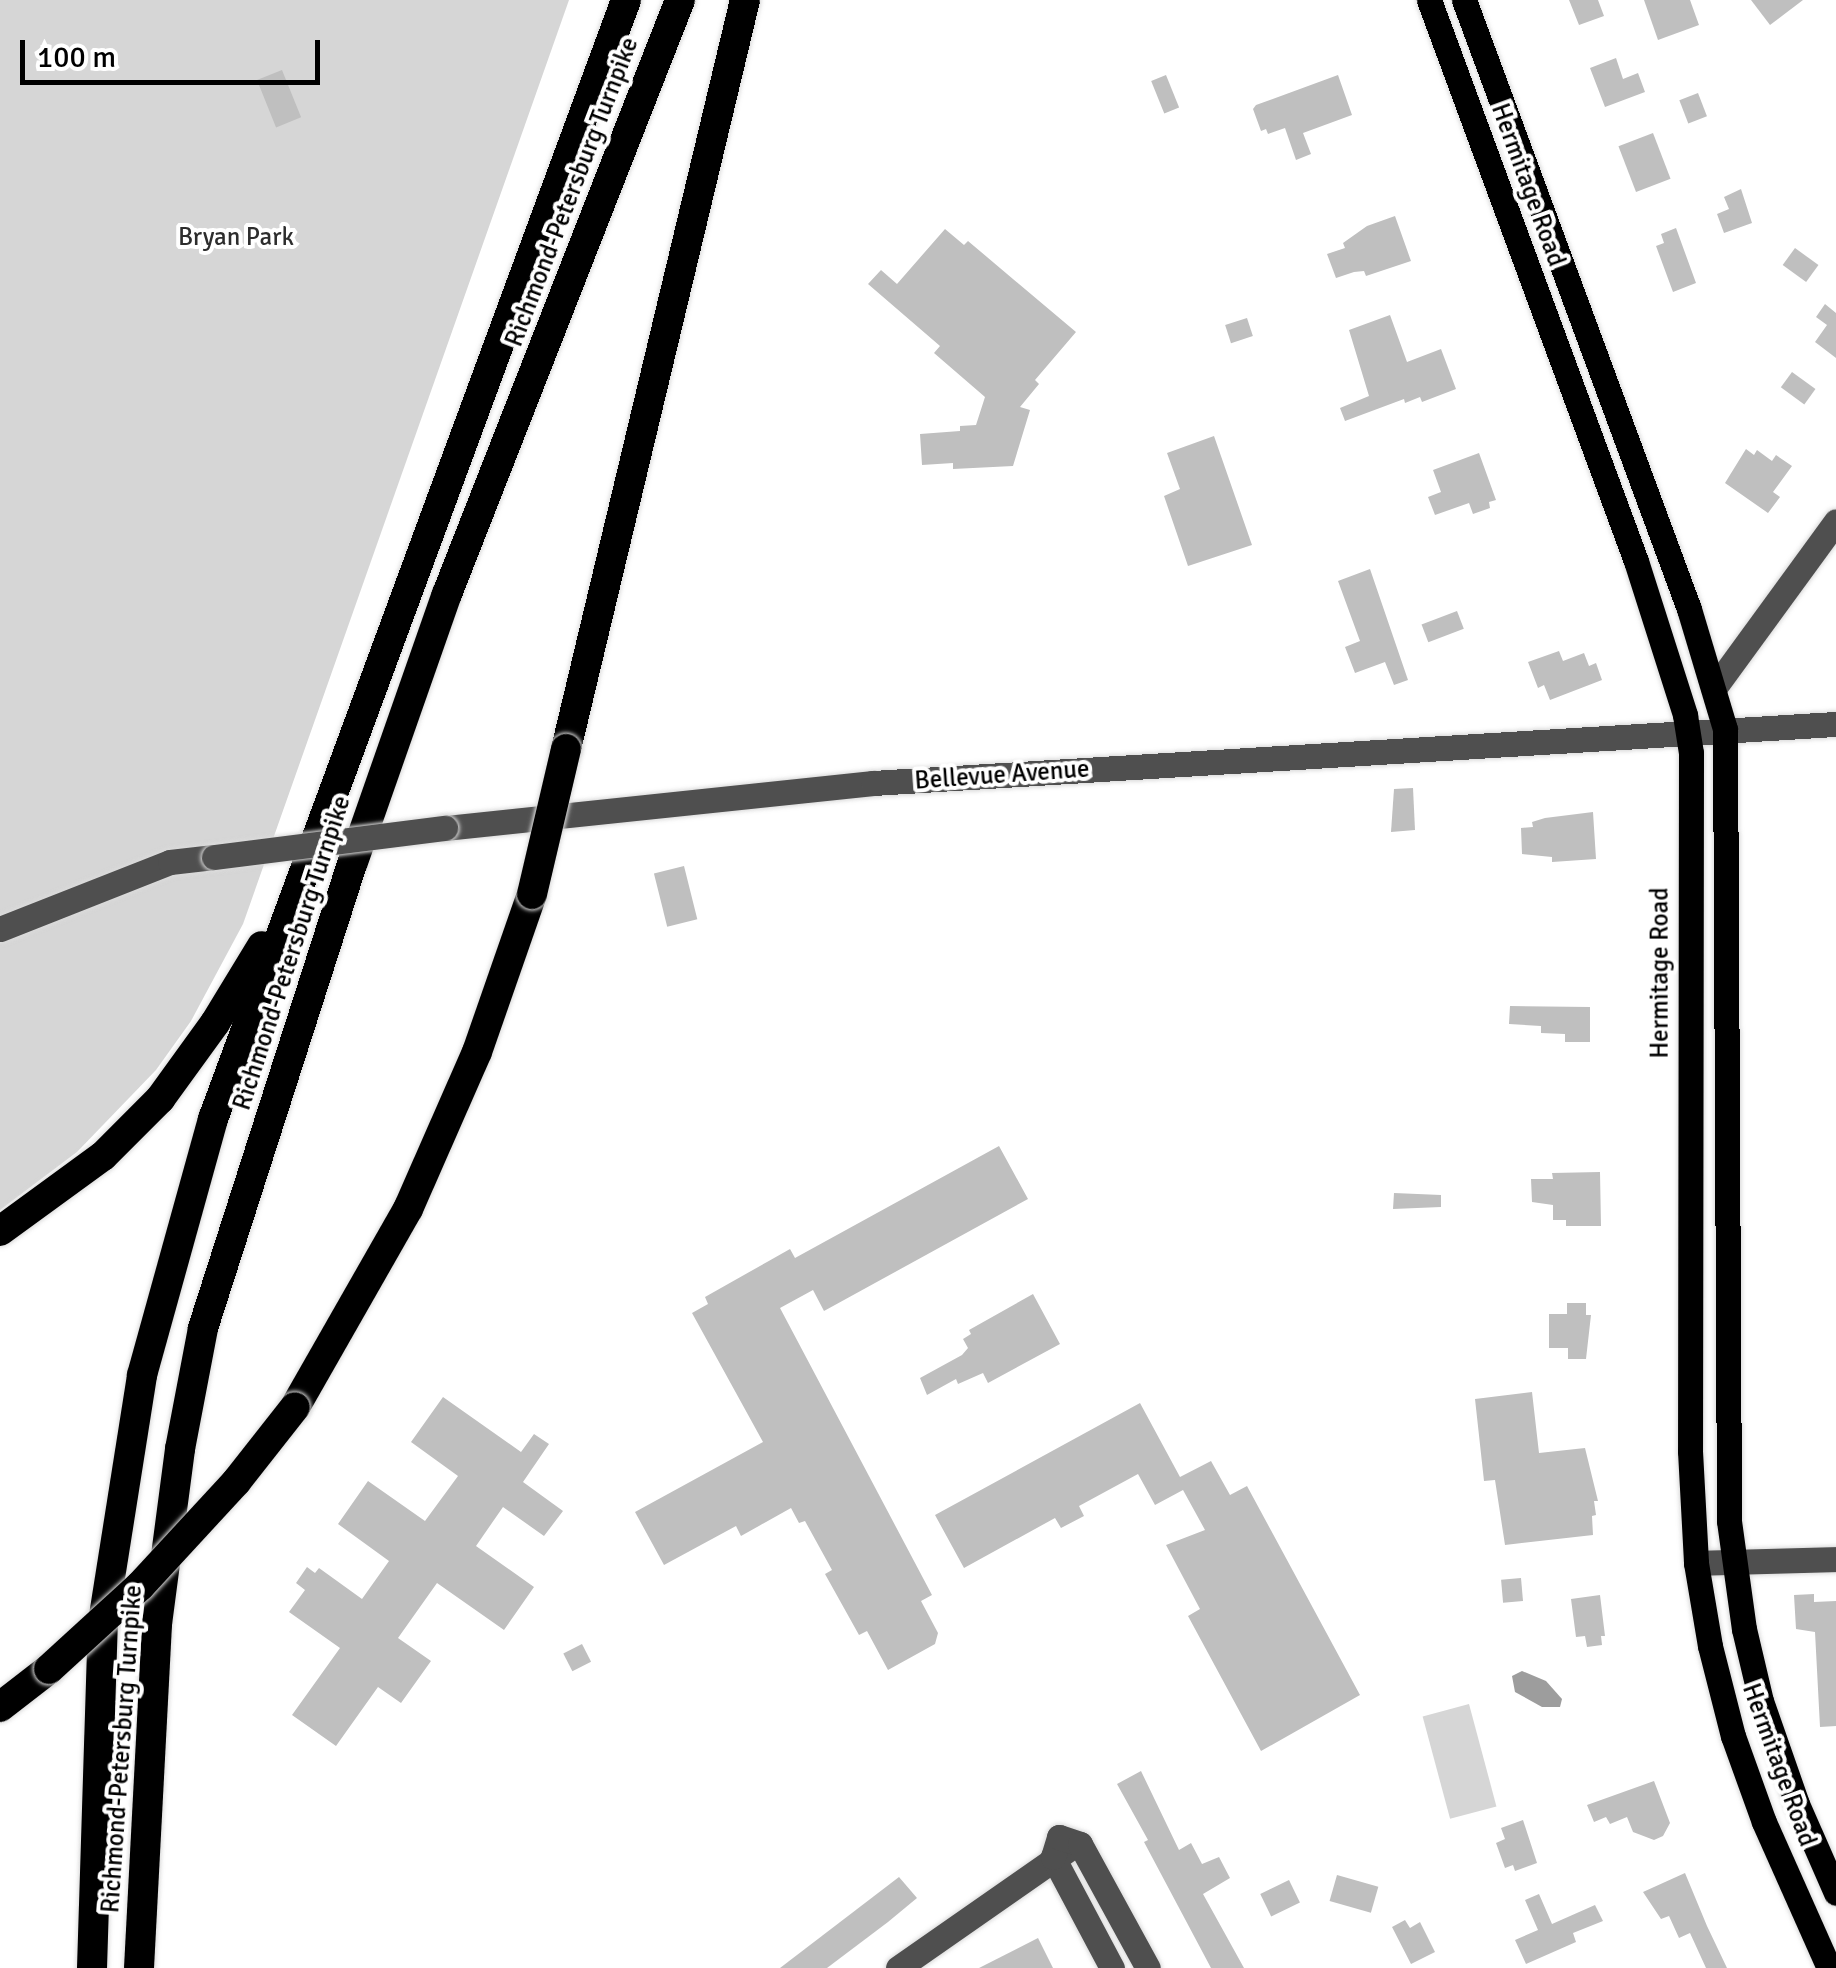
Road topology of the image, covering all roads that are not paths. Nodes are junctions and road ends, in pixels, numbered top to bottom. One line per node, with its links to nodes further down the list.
1 (626, 0): 11 (highway, Richmond-Petersburg Turnpike)
2 (680, 0): 22 (highway, Richmond-Petersburg Turnpike)
3 (745, 0): 17 (highway, bridge)
4 (1428, 0): 10 (main road, Hermitage Road)
5 (1464, 0): 7 (main road, Hermitage Road)
6 (1836, 521): 7 (street)
7 (1715, 687): 9 (main road, Hermitage Road)
8 (1836, 724): 9 (street, Bellevue Avenue)
9 (1725, 729): 10 (street, Bellevue Avenue); 15 (main road, Hermitage Road)
10 (1688, 732): 12 (street, Bellevue Avenue, bridge); 16 (main road, Hermitage Road)
11 (297, 888): 13 (highway); 21 (highway, Richmond-Petersburg Turnpike)
12 (0, 928)
13 (0, 1231)
14 (1836, 1559): 15 (street)
15 (1734, 1562): 16 (street); 19 (main road, Hermitage Road)
16 (1696, 1563): 20 (main road, Hermitage Road)
17 (0, 1707)
18 (1053, 1857): 23 (street); 24 (street); 25 (street)
19 (1836, 1894): 20 (street)
20 (1797, 1898): 26 (main road, Hermitage Road)
21 (92, 1968)
22 (139, 1968)
23 (898, 1968)
24 (1112, 1968)
25 (1148, 1968)
26 (1829, 1968)

